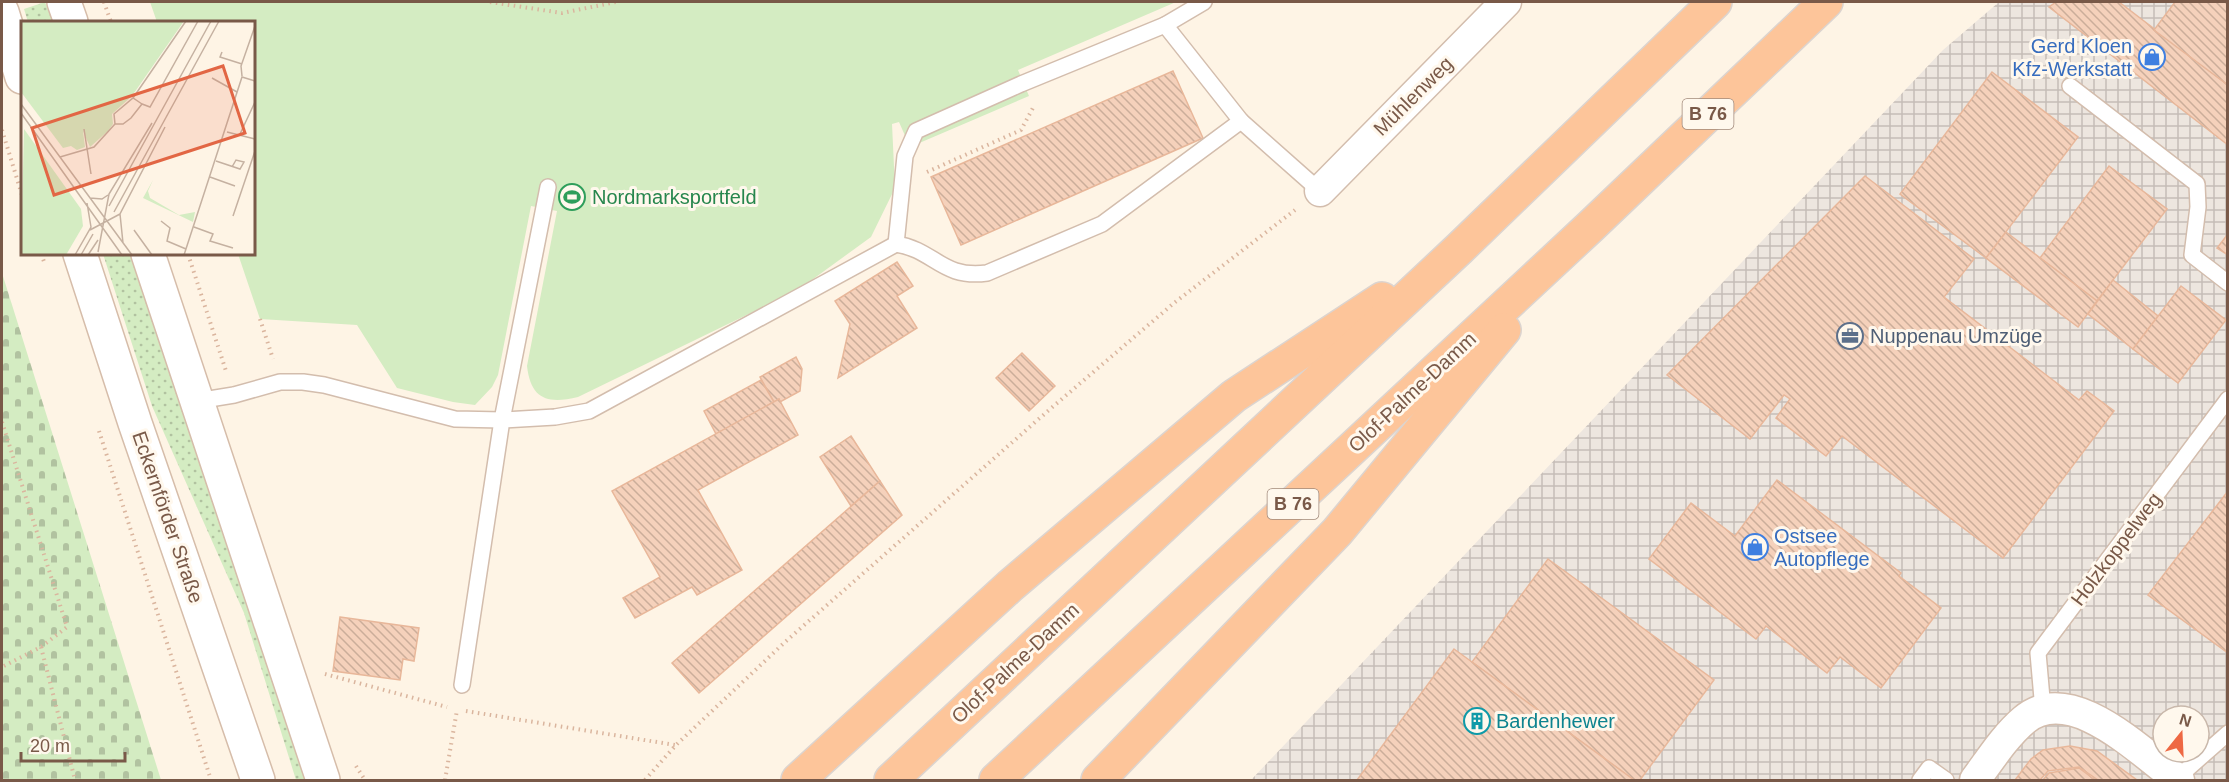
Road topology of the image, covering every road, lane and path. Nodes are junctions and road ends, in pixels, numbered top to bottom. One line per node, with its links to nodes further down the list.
1 (64, 2): 10 (main road)
2 (104, 2): 11 (path)
3 (490, 2): 4 (path)
4 (616, 2)
5 (1204, 2): 12 (lane)
6 (1506, 2): 20 (street, Mühlenweg)
7 (1715, 2): 24 (highway, Olof-Palme-Damm)
8 (1826, 2): 22 (highway, Olof-Palme-Damm / B 76)
9 (2, 12): 14 (main road)
10 (71, 21)
11 (111, 21)
12 (1165, 25): 13 (lane); 16 (lane)
13 (1053, 71): 18 (path); 18 (lane)
14 (21, 74)
15 (2070, 86): 29 (lane)
16 (1240, 121): 20 (lane); 23 (lane)
17 (2, 130): 21 (path)
18 (902, 184): 23 (lane)
19 (548, 187): 34 (lane)
20 (1320, 191): 44 (path)
21 (21, 192)
22 (1590, 227): 53 (highway, Olof-Palme-Damm / B 76); 54 (highway)
23 (896, 244): 34 (lane)
24 (1459, 249): 51 (highway); 52 (highway, Olof-Palme-Damm)
25 (41, 255): 28 (path)
26 (80, 255): 47 (main road, Eckernförder Straße)
27 (148, 255): 33 (main road)
28 (45, 265)
29 (2228, 283)
30 (260, 319): 31 (path)
31 (280, 382): 33 (lane); 34 (lane)
32 (2228, 399): 42 (lane, Holzkoppelweg)
33 (197, 401): 48 (main road)
34 (502, 420): 40 (lane)
35 (2, 422): 37 (path)
36 (95, 422): 46 (path)
37 (41, 647): 38 (path); 45 (path)
38 (2, 667)
39 (325, 674): 41 (path)
40 (462, 685): 41 (path)
41 (457, 710): 44 (path); 49 (path)
42 (2043, 710): 57 (street); 58 (street)
43 (2228, 734): 58 (lane)
44 (676, 745): 50 (path)
45 (75, 780)
46 (211, 780)
47 (258, 780)
48 (323, 780)
49 (445, 780)
50 (645, 780)
51 (798, 780)
52 (891, 780)
53 (996, 780)
54 (1098, 780)
55 (1920, 780): 56 (lane)
56 (1946, 780)
57 (1975, 780)
58 (2177, 780)

